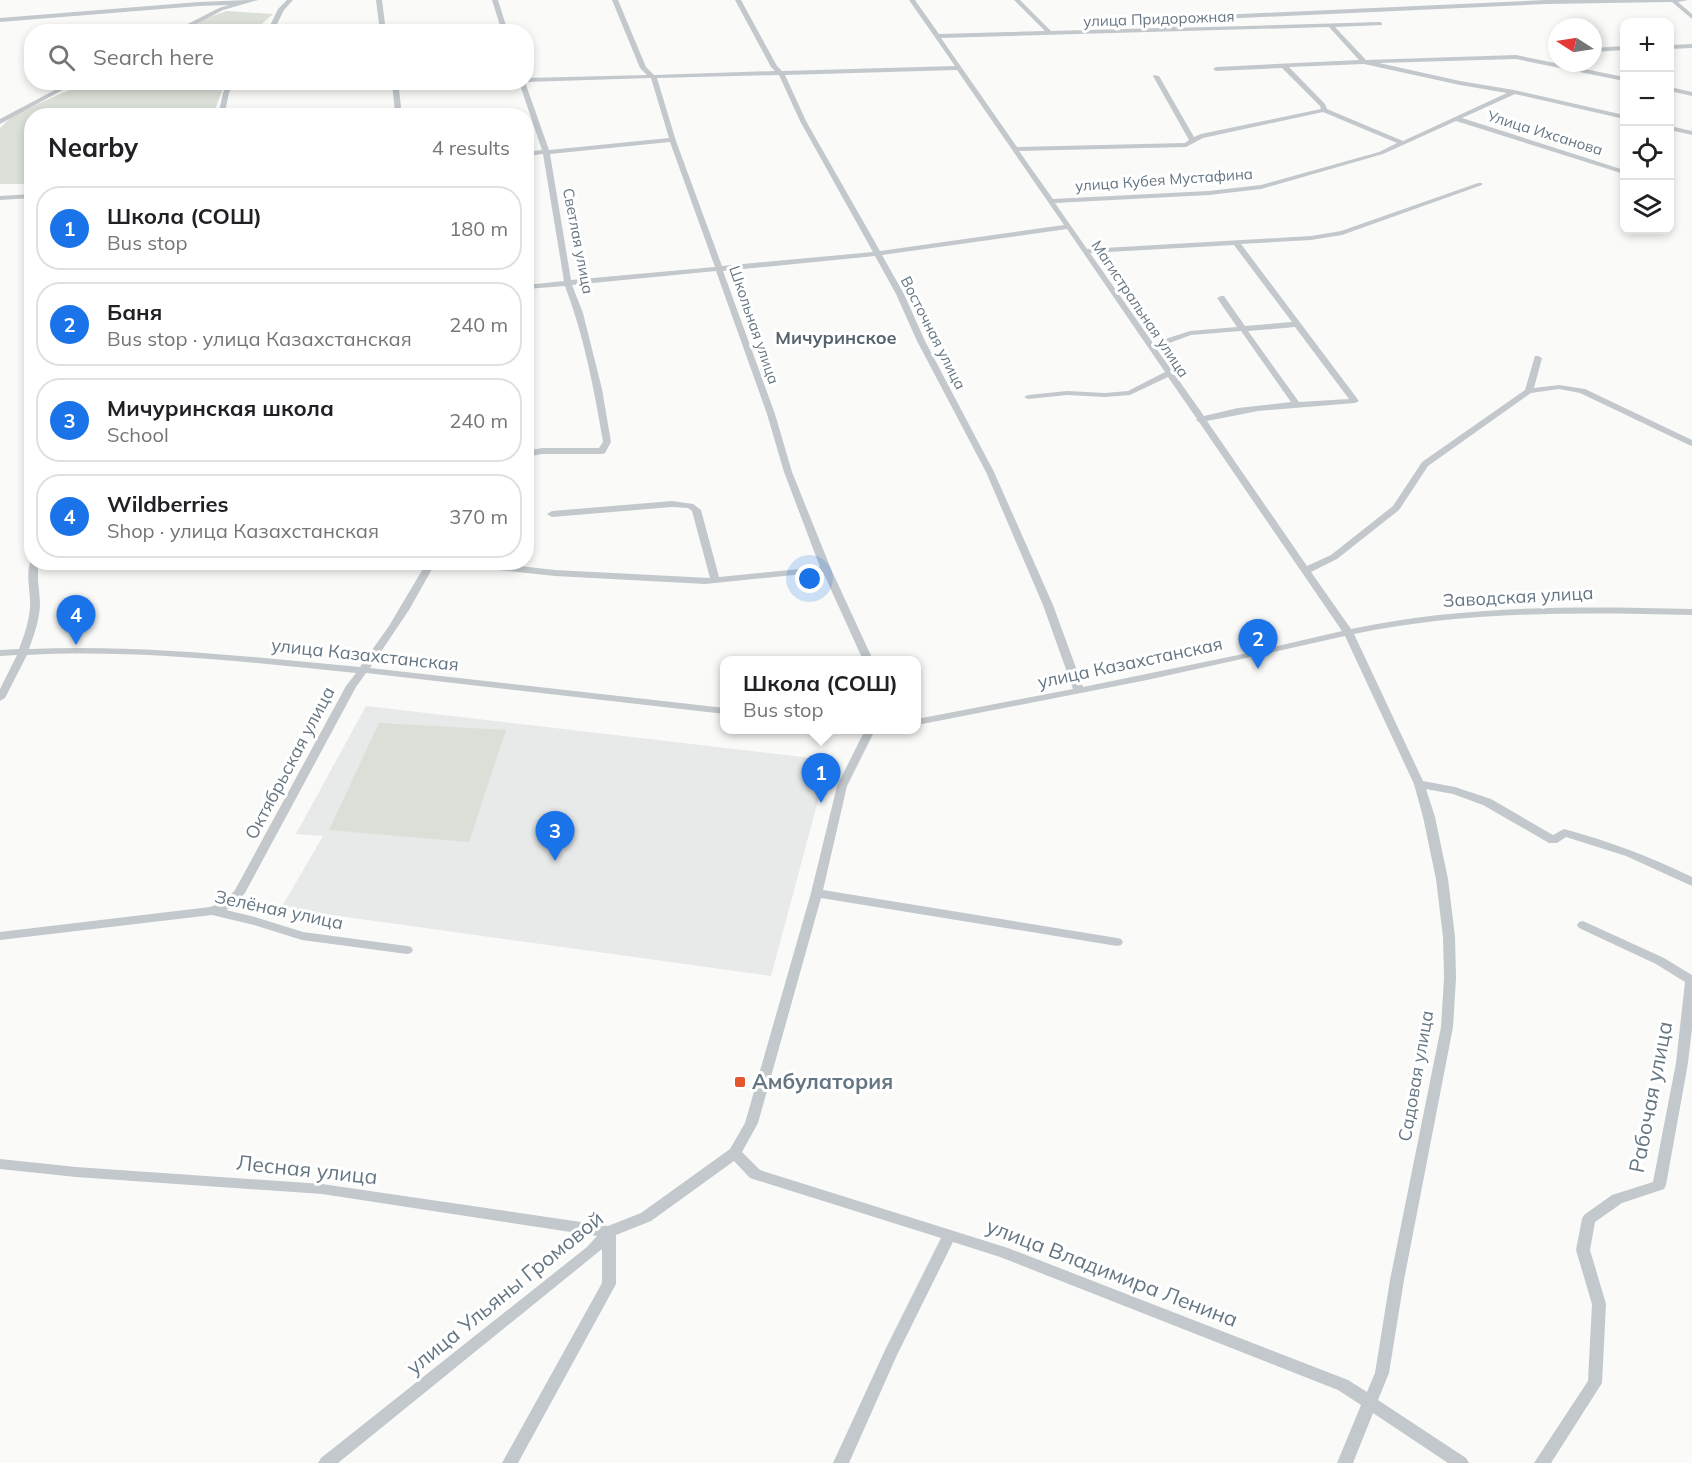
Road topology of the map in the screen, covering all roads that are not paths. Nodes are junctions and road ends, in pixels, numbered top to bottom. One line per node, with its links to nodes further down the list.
1 (255, 0): 11 (street)
2 (290, 0): 15 (street)
3 (379, 0): 16 (street)
4 (495, 0): 17 (street)
5 (615, 0): 34 (street, Школьная улица)
6 (738, 0): 33 (street, Восточная улица)
7 (912, 0): 22 (street, Магистральная улица)
8 (1017, 0): 21 (street)
9 (1685, 0): 10 (street)
10 (1674, 1): 12 (street); 20 (street)
11 (244, 3): 13 (street); 14 (street)
12 (1692, 17)
13 (0, 20)
14 (191, 24)
15 (273, 24)
16 (382, 24)
17 (502, 24)
18 (1380, 24): 19 (street, улица Придорожная)
19 (1332, 27): 20 (street, улица Придорожная); 29 (street)
20 (1158, 31): 21 (street, улица Придорожная)
21 (1051, 34): 22 (street, улица Придорожная)
22 (938, 36): 31 (street, Магистральная улица)
23 (1692, 46): 24 (street)
24 (1674, 47)
25 (1620, 48): 26 (street)
26 (1602, 49)
27 (1548, 58): 28 (street)
28 (1537, 60): 29 (street); 36 (street)
29 (1364, 62): 30 (street); 43 (street)
30 (1284, 66): 32 (street); 50 (street)
31 (959, 68): 33 (street); 60 (street, Магистральная улица)
32 (1215, 69)
33 (781, 73): 34 (street); 71 (street, Восточная улица)
34 (651, 76): 37 (street); 57 (street, Школьная улица)
35 (1156, 76): 58 (street)
36 (1620, 78)
37 (534, 80)
38 (60, 90): 46 (street)
39 (229, 90): 47 (street)
40 (396, 90): 48 (street)
41 (525, 90): 49 (street, Светлая улица)
42 (1674, 90): 44 (street)
43 (1514, 92): 51 (street); 53 (street, улица Кубея Мустафина)
44 (1692, 94)
45 (24, 108): 54 (street)
46 (24, 108)
47 (223, 108)
48 (398, 108)
49 (531, 108)
50 (1324, 111): 58 (street); 59 (street)
51 (1620, 116)
52 (534, 117): 61 (street, Светлая улица)
53 (1457, 120): 59 (street, улица Кубея Мустафина); 63 (street, Улица Ихсанова)
54 (0, 122)
55 (1674, 129): 56 (street)
56 (1692, 133)
57 (673, 140): 61 (street); 72 (street, Школьная улица)
58 (1192, 140): 60 (street)
59 (1403, 143): 67 (street, улица Кубея Мустафина)
60 (1015, 149): 67 (street, Магистральная улица)
61 (546, 152): 62 (street); 73 (street, Светлая улица)
62 (534, 153)
63 (1620, 171)
64 (1480, 184): 69 (street)
65 (24, 196): 66 (street)
66 (0, 198)
67 (1050, 201): 68 (street, Магистральная улица)
68 (1068, 227): 70 (street, Магистральная улица); 71 (street)
69 (1236, 242): 70 (street); 76 (street)
70 (1084, 251): 78 (street, Магистральная улица)
71 (876, 254): 72 (street); 100 (street, Восточная улица)
72 (721, 269): 73 (street); 88 (street, Школьная улица)
73 (568, 283): 74 (street); 86 (street, Светлая улица)
74 (534, 286)
75 (1221, 298): 77 (street)
76 (1298, 324): 77 (street); 83 (street)
77 (1244, 328): 78 (street); 83 (street)
78 (1150, 347): 80 (street, Магистральная улица)
79 (1538, 358): 81 (street)
80 (1168, 374): 82 (street); 84 (street, Магистральная улица)
81 (1529, 391): 85 (street); 92 (street)
82 (1028, 397)
83 (1298, 406): 84 (street)
84 (1200, 420): 92 (street, Магистральная улица)
85 (1692, 443)
86 (534, 452)
87 (552, 514): 93 (street)
88 (826, 569): 93 (street); 98 (street, Школьная улица)
89 (33, 570): 96 (street)
90 (428, 570): 99 (street, Октябрьская улица)
91 (527, 570): 93 (street)
92 (1305, 571): 95 (street, Магистральная улица)
93 (715, 580)
94 (1692, 612): 95 (street, Заводская улица)
95 (1348, 632): 100 (street, улица Казахстанская); 105 (street, Садовая улица)
96 (22, 651): 97 (street, улица Казахстанская); 99 (street, улица Казахстанская); 101 (street)
97 (0, 653)
98 (866, 656)
99 (364, 669): 102 (street, улица Казахстанская); 108 (street, Октябрьская улица)
100 (1079, 691): 103 (street, улица Казахстанская)
101 (0, 698)
102 (720, 710)
103 (921, 721)
104 (868, 734): 107 (street, улица Ульяны Громовой)
105 (1419, 784): 106 (street); 118 (street, Садовая улица)
106 (1692, 882)
107 (817, 893): 111 (street); 114 (street, улица Ульяны Громовой)
108 (212, 911): 110 (street, Зелёная улица); 112 (street, Зелёная улица)
109 (1583, 924): 113 (street, Рабочая улица)
110 (0, 936)
111 (1118, 942)
112 (407, 950)
113 (1687, 1066): 124 (street, Рабочая улица)
114 (735, 1153): 116 (street, улица Ульяны Громовой); 117 (street, улица Владимира Ленина)
115 (0, 1164): 116 (street, Лесная улица)
116 (609, 1232): 119 (street, улица Ульяны Громовой); 120 (street)
117 (950, 1235): 118 (street, улица Владимира Ленина); 121 (street)
118 (1371, 1402): 122 (street, Садовая улица); 123 (street, улица Владимира Ленина)
119 (326, 1463)
120 (510, 1463)
121 (841, 1463)
122 (1344, 1463)
123 (1461, 1463)
124 (1542, 1463)

